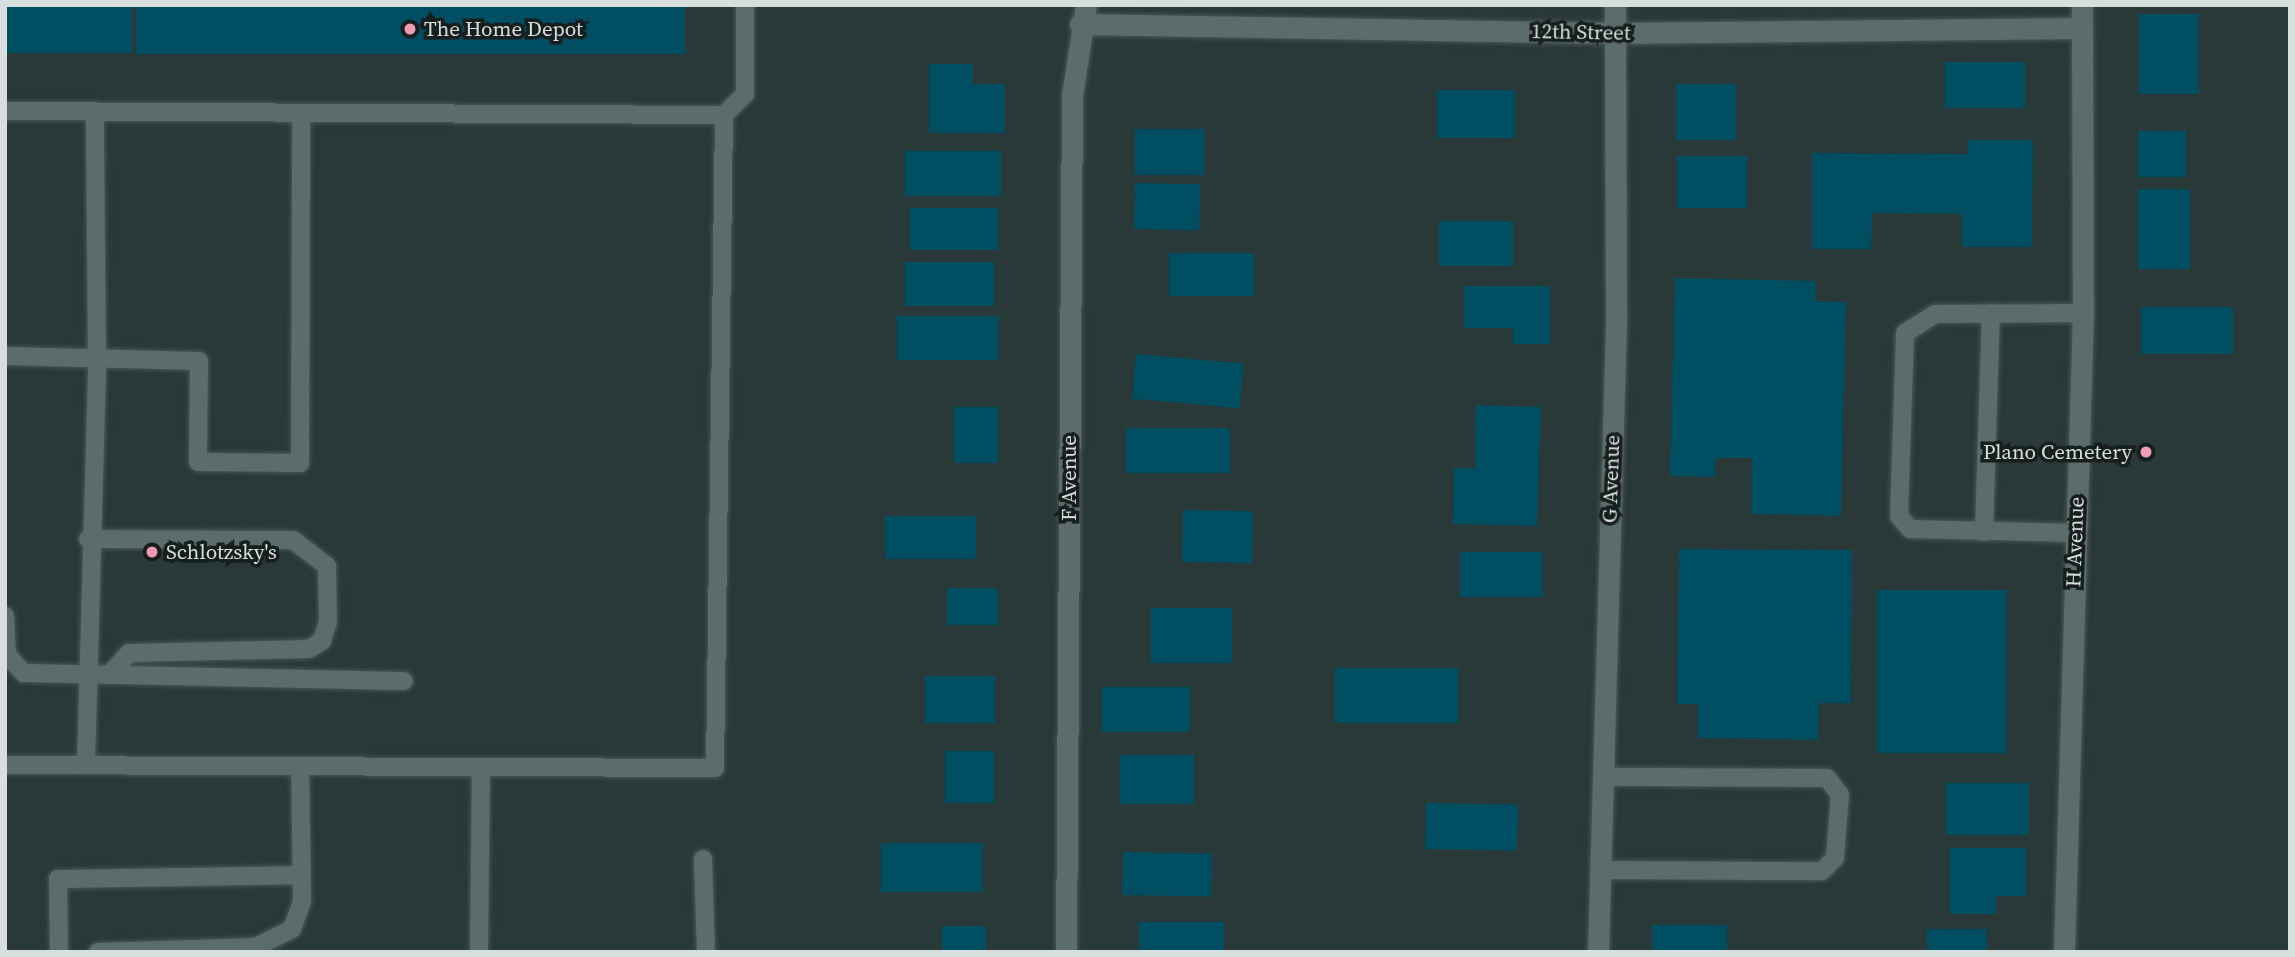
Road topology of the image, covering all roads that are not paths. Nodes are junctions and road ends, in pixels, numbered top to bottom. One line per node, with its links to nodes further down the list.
1 (745, 5): 10 (lane)
2 (1615, 5): 6 (street, G Avenue)
3 (2082, 5): 5 (street, H Avenue)
4 (1083, 15): 6 (street, 12th Street); 34 (street, F Avenue)
5 (2082, 28): 6 (street, 12th Street); 12 (street, H Avenue)
6 (1615, 33): 26 (street, G Avenue)
7 (5, 111): 8 (lane)
8 (95, 116): 9 (lane); 14 (lane)
9 (301, 116): 10 (lane); 14 (lane)
10 (724, 116): 25 (lane)
11 (1992, 313): 12 (lane); 15 (lane); 15 (lane)
12 (2083, 313): 16 (street, H Avenue)
13 (5, 355): 14 (lane)
14 (97, 362): 17 (lane)
15 (1984, 532): 16 (lane)
16 (2075, 533): 36 (street, H Avenue)
17 (88, 539): 19 (lane); 20 (lane)
18 (5, 616): 19 (lane)
19 (87, 674): 20 (lane); 23 (lane)
20 (109, 675): 21 (lane)
21 (404, 681)
22 (5, 765): 23 (lane)
23 (86, 765): 24 (lane)
24 (300, 766): 25 (lane); 29 (lane)
25 (481, 767): 32 (lane)
26 (1603, 777): 28 (street, G Avenue); 28 (lane)
27 (703, 859): 33 (lane)
28 (1600, 870): 35 (street, G Avenue)
29 (301, 875): 30 (lane); 31 (lane)
30 (59, 952)
31 (98, 952)
32 (479, 952)
33 (706, 952)
34 (1066, 952)
35 (1598, 952)
36 (2064, 952)

